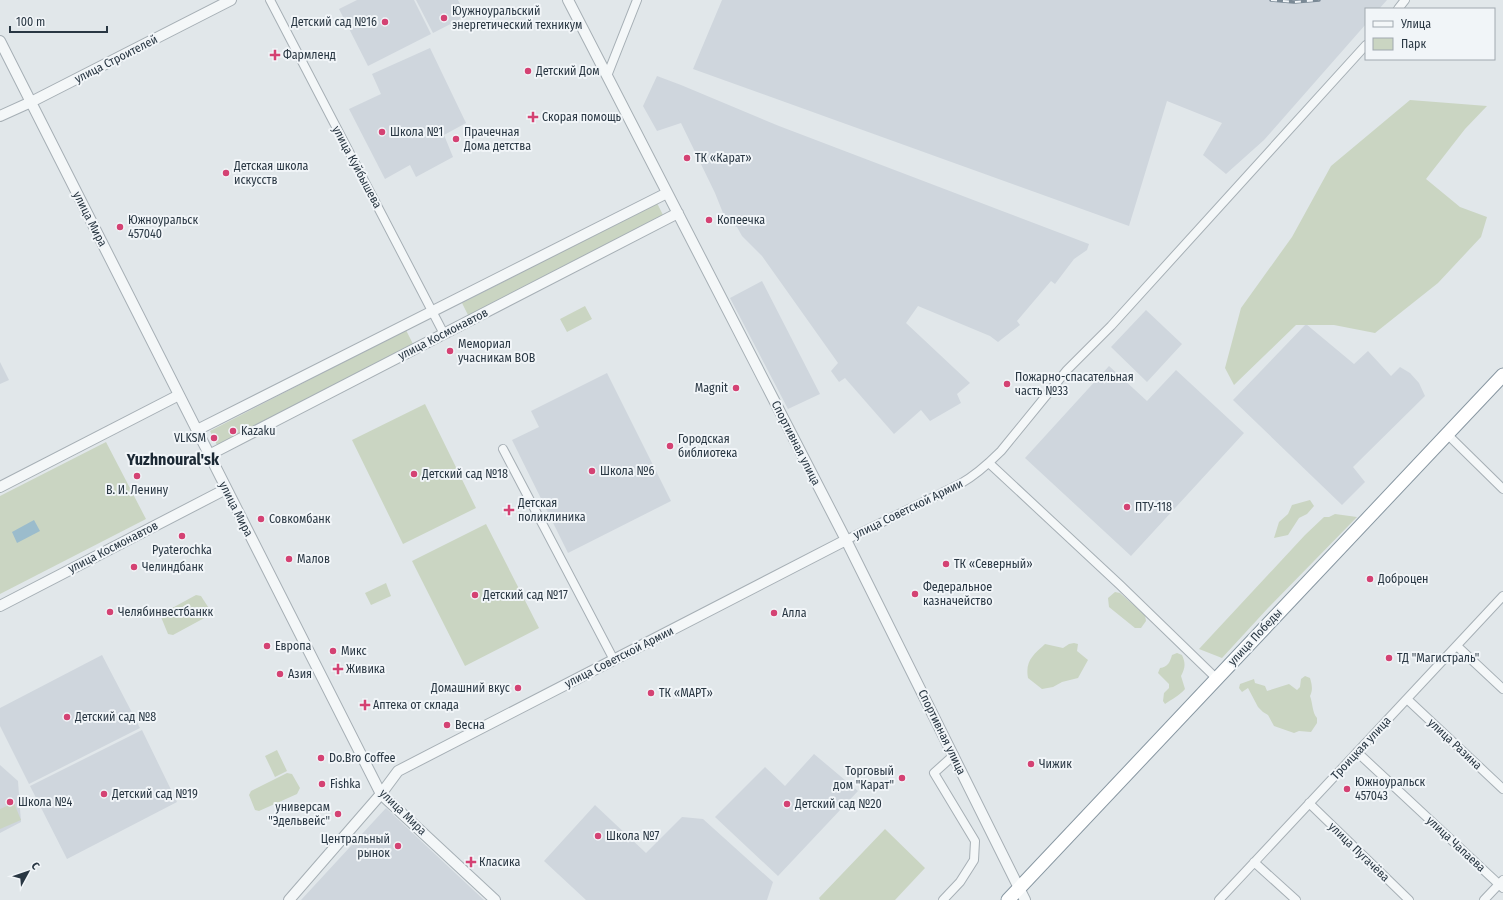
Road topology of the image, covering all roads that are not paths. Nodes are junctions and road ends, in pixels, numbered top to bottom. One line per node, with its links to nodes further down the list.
1 (231, 0): 10 (street, улица Строителей)
2 (270, 0): 14 (street, улица Куйбышева)
3 (568, 0): 9 (street, Спортивная улица)
4 (637, 0): 9 (street)
5 (1405, 0): 6 (street)
6 (1399, 8)
7 (0, 41): 10 (street, улица Мира)
8 (1365, 46): 22 (street, улица Советской Армии)
9 (607, 76): 12 (street, Спортивная улица)
10 (31, 102): 11 (street, улица Строителей); 17 (street, улица Мира)
11 (0, 116)
12 (667, 193): 13 (street, Спортивная улица); 14 (street, улица Космонавтов)
13 (678, 213): 15 (street, улица Космонавтов); 26 (street, Спортивная улица)
14 (433, 311): 15 (street, улица Куйбышева); 18 (street, улица Космонавтов)
15 (444, 334): 21 (street, улица Космонавтов)
16 (1503, 375): 19 (highway, улица Победы)
17 (178, 395): 18 (street, улица Мира); 23 (street)
18 (196, 430): 21 (street, улица Мира)
19 (1447, 434): 25 (street); 31 (highway, улица Победы)
20 (503, 449): 30 (street)
21 (209, 455): 24 (street, улица Мира)
22 (990, 464): 26 (street, улица Советской Армии); 31 (street)
23 (0, 486)
24 (226, 489): 28 (street, улица Космонавтов); 37 (street, улица Мира)
25 (1503, 489)
26 (846, 540): 30 (street, улица Советской Армии); 35 (street, Спортивная улица)
27 (1503, 596): 29 (street, Троицкая улица)
28 (0, 606)
29 (1457, 646): 32 (street); 33 (street, Троицкая улица)
30 (614, 660): 37 (street, улица Советской Армии)
31 (1216, 678): 41 (highway, улица Победы)
32 (1503, 689)
33 (1407, 699): 34 (street, Троицкая улица); 36 (street, улица Разина)
34 (1357, 752): 38 (street, Троицкая улица); 40 (street, улица Чапаева)
35 (954, 755): 41 (street, Спортивная улица); 44 (street)
36 (1503, 789)
37 (381, 794): 42 (street, улица Советской Армии); 43 (street, улица Мира)
38 (1309, 803): 39 (street, Троицкая улица); 48 (street, улица Пугачёва)
39 (1254, 862): 46 (street, Троицкая улица); 47 (street)
40 (1502, 884): 49 (street)
41 (1022, 894): 45 (highway, улица Победы)
42 (289, 900)
43 (495, 900)
44 (943, 900)
45 (1008, 900)
46 (1219, 900)
47 (1296, 900)
48 (1409, 900)
49 (1484, 900)

